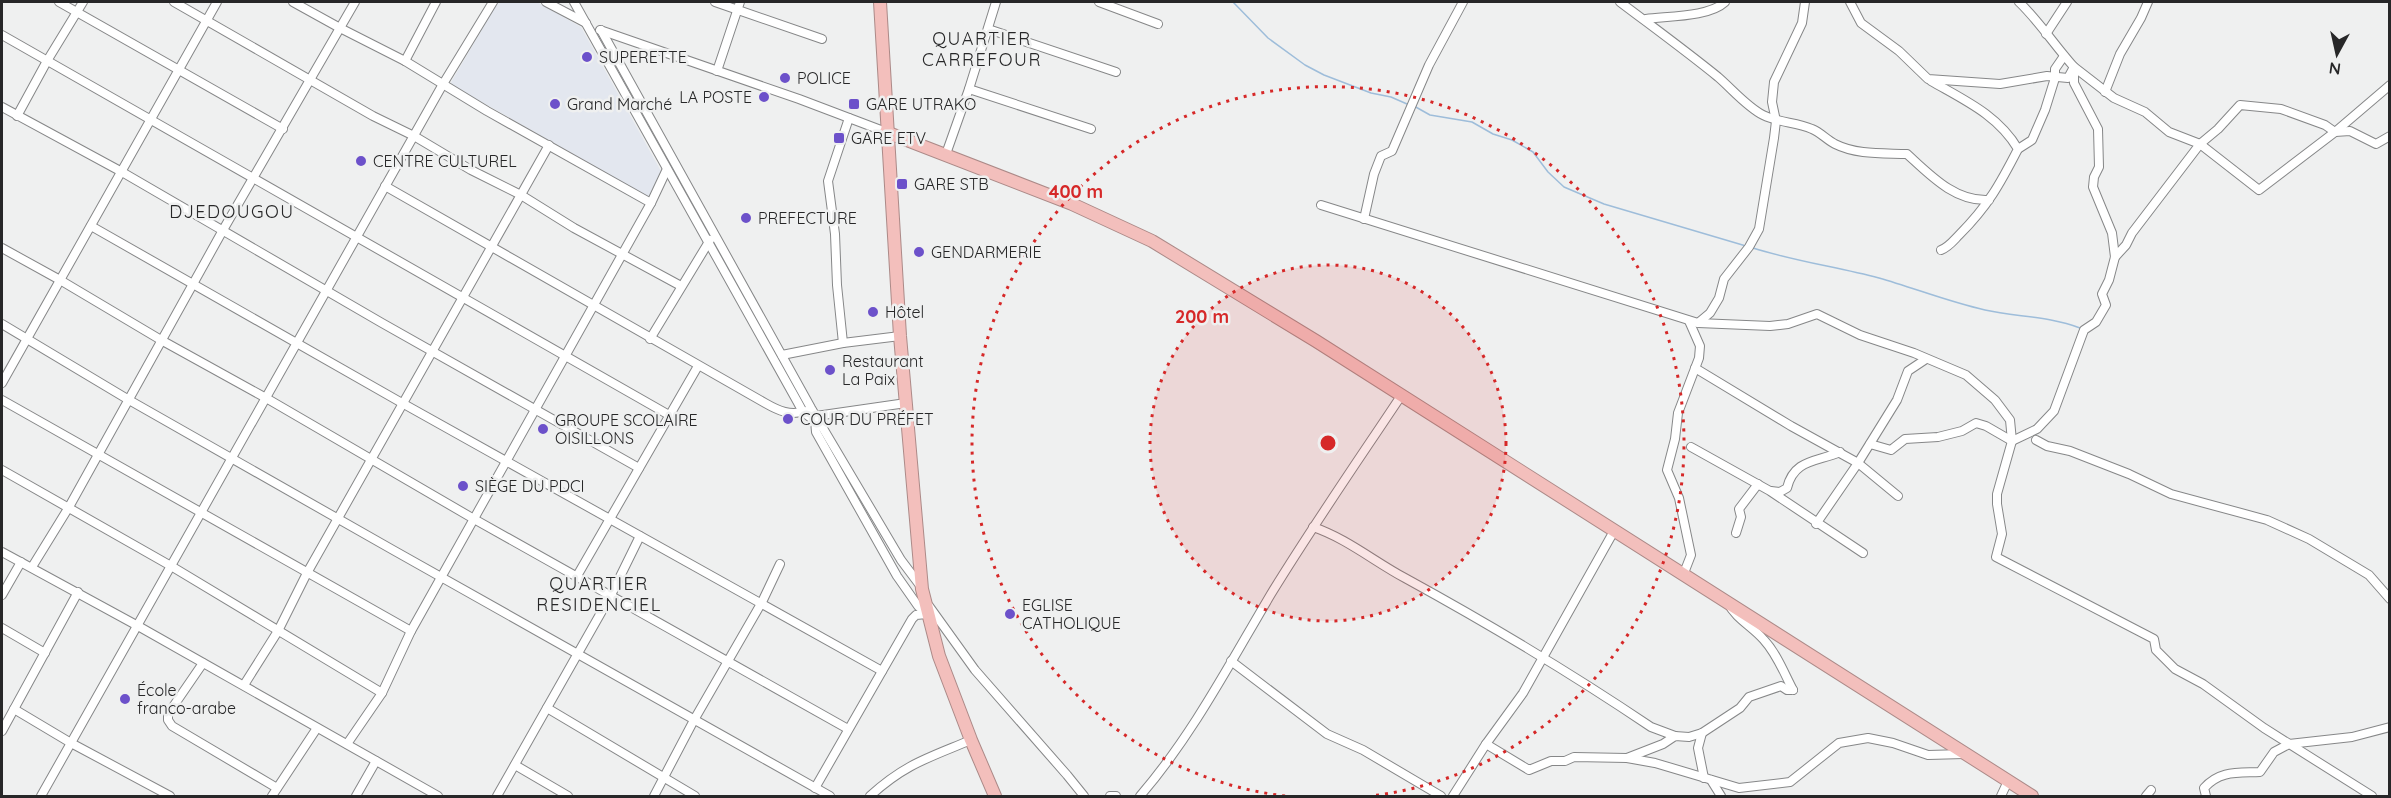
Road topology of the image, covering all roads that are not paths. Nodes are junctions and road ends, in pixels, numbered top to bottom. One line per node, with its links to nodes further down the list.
1 (58, 2): 24 (street)
2 (83, 2): 24 (street)
3 (174, 2): 26 (street)
4 (218, 2): 26 (street)
5 (293, 2): 29 (street)
6 (356, 2): 29 (street)
7 (436, 2): 37 (street)
8 (493, 2): 45 (street)
9 (546, 2): 27 (street)
10 (574, 2): 27 (street)
11 (715, 2): 23 (street)
12 (879, 2): 56 (highway)
13 (996, 2): 30 (street)
14 (1099, 2): 28 (street)
15 (1463, 2): 72 (street)
16 (1620, 2): 25 (street)
17 (1725, 2): 25 (street)
18 (1805, 2): 53 (street)
19 (1850, 2): 44 (street)
20 (2019, 2): 32 (street)
21 (2067, 2): 32 (street)
22 (2148, 2): 48 (street)
23 (739, 5): 34 (street); 40 (street)
24 (77, 12): 36 (street); 39 (street)
25 (1646, 19): 53 (street)
26 (207, 20): 39 (street); 42 (street)
27 (588, 24): 31 (street); 64 (street)
28 (1158, 24)
29 (340, 28): 37 (street); 42 (street)
30 (988, 29): 41 (street); 47 (street)
31 (601, 30): 40 (street); 75 (street)
32 (2046, 34): 35 (street)
33 (2, 35): 36 (street)
34 (822, 39)
35 (2064, 56): 38 (street); 43 (street)
36 (47, 61): 50 (street); 52 (street)
37 (405, 61): 45 (street)
38 (2074, 67): 43 (street); 48 (street); 82 (street)
39 (179, 71): 52 (street); 54 (street)
40 (717, 71): 51 (street)
41 (1116, 72)
42 (310, 78): 54 (street); 58 (street)
43 (2055, 78): 44 (street); 62 (street)
44 (1928, 79): 62 (street)
45 (443, 84): 58 (street); 61 (street)
46 (2390, 85): 57 (street)
47 (969, 89): 55 (street); 63 (street)
48 (2105, 92): 60 (street)
49 (2, 107): 50 (street)
50 (17, 116): 65 (street)
51 (849, 118): 56 (street); 96 (street)
52 (152, 120): 65 (street); 66 (street)
53 (1776, 121): 69 (street); 90 (street)
54 (283, 129): 66 (street)
55 (1091, 129)
56 (886, 132): 63 (highway); 92 (highway)
57 (2335, 132): 59 (street); 60 (street); 60 (street)
58 (414, 136): 67 (street); 68 (street)
59 (2390, 136)
60 (2200, 144): 82 (street)
61 (549, 145): 68 (street); 70 (street)
62 (2018, 149): 69 (street)
63 (946, 154): 105 (highway)
64 (667, 169): 70 (street); 77 (street)
65 (122, 172): 73 (street); 74 (street)
66 (255, 177): 74 (street); 76 (street)
67 (385, 186): 76 (street); 78 (street)
68 (521, 195): 78 (street); 81 (street)
69 (1989, 200): 80 (street)
70 (651, 203): 81 (street)
71 (1321, 205): 72 (street)
72 (1364, 219): 89 (street)
73 (91, 226): 83 (street); 84 (street)
74 (223, 230): 84 (street); 86 (street)
75 (714, 234): 77 (street); 99 (street)
76 (357, 238): 86 (street); 87 (street)
77 (707, 244): 85 (street); 112 (street)
78 (491, 247): 87 (street); 88 (street)
79 (2, 248): 83 (street)
80 (1941, 250)
81 (621, 253): 85 (street); 88 (street)
82 (2115, 257): 114 (street)
83 (60, 280): 93 (street); 95 (street)
84 (193, 284): 95 (street); 97 (street)
85 (681, 285): 94 (street)
86 (328, 290): 97 (street); 98 (street)
87 (463, 298): 98 (street); 100 (street)
88 (593, 306): 94 (street); 100 (street)
89 (1689, 321): 90 (street); 103 (street)
90 (1698, 323): 101 (street)
91 (2, 324): 93 (street)
92 (900, 336): 96 (street); 110 (highway)
93 (27, 338): 104 (street); 108 (street)
94 (650, 339): 102 (street)
95 (161, 340): 106 (street); 108 (street)
96 (843, 343): 99 (street)
97 (297, 344): 106 (street); 109 (street)
98 (432, 351): 109 (street); 111 (street)
99 (782, 355): 112 (street)
100 (565, 356): 111 (street); 113 (street)
101 (1926, 359): 114 (street); 116 (street)
102 (698, 366): 112 (street); 113 (street)
103 (1695, 368): 118 (street); 146 (street)
104 (2, 382)
105 (1401, 396): 135 (street); 136 (highway)
106 (266, 398): 120 (street); 121 (street)
107 (2, 400): 119 (street)
108 (129, 400): 119 (street); 120 (street)
109 (402, 403): 121 (street); 122 (street)
110 (906, 403): 112 (street); 150 (highway)
111 (535, 410): 122 (street); 124 (street)
112 (810, 412): 150 (street); 156 (street)
113 (669, 415): 124 (street)
114 (2012, 441): 116 (street); 183 (street)
115 (2036, 441): 153 (street)
116 (1870, 444): 123 (street)
117 (1691, 447): 126 (street)
118 (1840, 452): 123 (street); 127 (street)
119 (99, 453): 129 (street); 130 (street)
120 (233, 458): 130 (street); 131 (street)
121 (372, 460): 131 (street); 132 (street)
122 (507, 460): 132 (street); 133 (street)
123 (1858, 463): 128 (street); 134 (street)
124 (639, 468): 133 (street)
125 (2, 470): 129 (street)
126 (1758, 484): 127 (street); 137 (street)
127 (1770, 491): 134 (street)
128 (1898, 496)
129 (69, 507): 143 (street); 144 (street)
130 (202, 514): 143 (street); 145 (street)
131 (339, 519): 145 (street); 148 (street)
132 (474, 519): 147 (street); 148 (street)
133 (609, 519): 138 (street); 147 (street)
134 (1816, 524): 140 (street)
135 (1313, 527): 163 (street); 165 (street)
136 (1614, 531): 146 (highway); 163 (street)
137 (1736, 533)
138 (640, 536): 152 (street); 154 (street)
139 (2, 552): 141 (street)
140 (1863, 553)
141 (21, 562): 144 (street); 151 (street)
142 (780, 564): 154 (street)
143 (171, 566): 157 (street); 159 (street)
144 (32, 567): 149 (street)
145 (307, 573): 159 (street); 160 (street)
146 (1684, 573): 155 (highway)
147 (577, 576): 152 (street)
148 (441, 578): 160 (street); 162 (street)
149 (78, 592): 157 (street); 161 (street)
150 (923, 593): 156 (highway); 205 (street)
151 (2, 595)
152 (611, 595): 162 (street); 164 (street)
153 (2390, 599)
154 (762, 602): 164 (street); 167 (street)
155 (1728, 603): 177 (street); 184 (highway)
156 (927, 615): 167 (street); 179 (highway)
157 (138, 626): 166 (street); 180 (street)
158 (2, 628): 161 (street)
159 (278, 631): 168 (street); 169 (street)
160 (411, 631): 169 (street)
161 (45, 653): 171 (street)
162 (577, 654): 170 (street); 172 (street)
163 (1544, 657): 178 (street); 182 (street)
164 (727, 661): 172 (street); 175 (street)
165 (1231, 661): 208 (street); 209 (street)
166 (203, 663): 168 (street); 191 (street)
167 (882, 671): 175 (street)
168 (244, 685): 174 (street)
169 (382, 693): 181 (street)
170 (547, 708): 187 (street); 188 (street)
171 (14, 709): 176 (street); 180 (street)
172 (694, 720): 188 (street); 192 (street)
173 (2390, 727): 183 (street)
174 (317, 728): 181 (street); 191 (street)
175 (848, 729): 192 (street)
176 (2, 731)
177 (1702, 733): 178 (street); 189 (street)
178 (1675, 736): 185 (street)
179 (970, 740): 203 (street); 204 (highway)
180 (71, 743): 194 (street); 195 (street)
181 (347, 744): 186 (street)
182 (1486, 744): 185 (street); 210 (street)
183 (2289, 744): 214 (street); 215 (street)
184 (1965, 754): 189 (street); 190 (highway)
185 (1627, 758): 189 (street)
186 (376, 761): 193 (street); 197 (street)
187 (515, 765): 198 (street); 199 (street)
188 (665, 779): 200 (street); 201 (street)
189 (1707, 779): 211 (street)
190 (2008, 781): 212 (street); 213 (highway)
191 (277, 788): 196 (street)
192 (815, 788): 202 (street)
193 (433, 795)
194 (41, 796)
195 (170, 796)
196 (272, 796)
197 (356, 796)
198 (497, 796)
199 (568, 796)
200 (654, 796)
201 (695, 796)
202 (830, 796)
203 (870, 796)
204 (995, 796)
205 (1084, 796)
206 (1110, 796): 207 (street)
207 (1116, 796)
208 (1140, 796)
209 (1441, 796)
210 (1454, 796)
211 (1721, 796)
212 (2001, 796)
213 (2032, 796)
214 (2206, 796)
215 (2372, 796)

